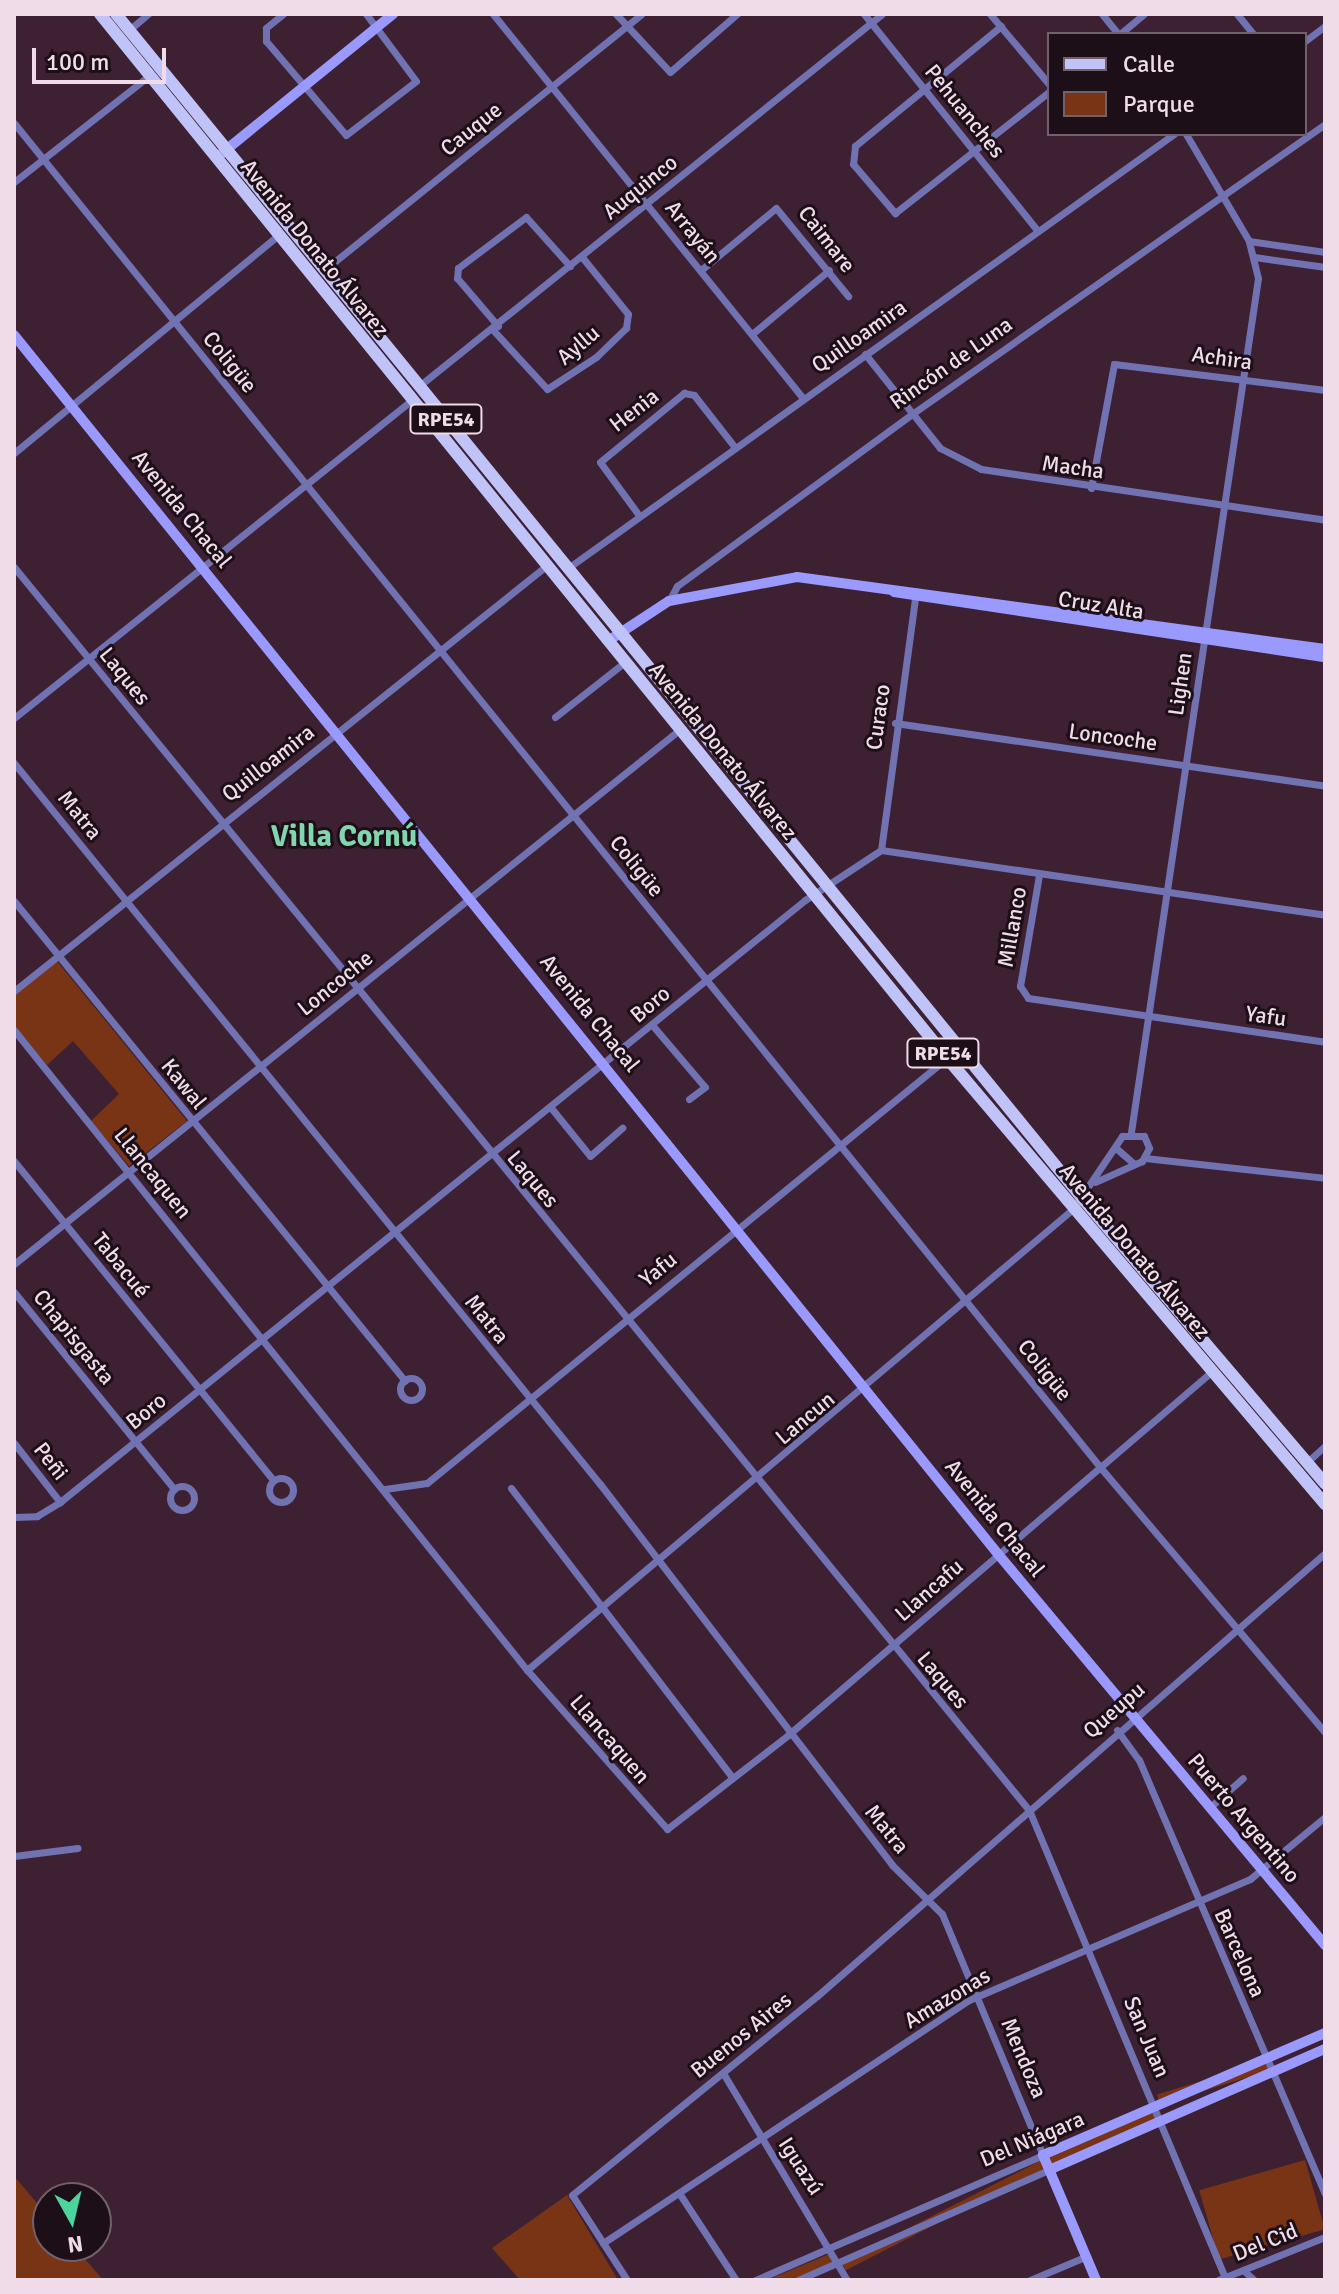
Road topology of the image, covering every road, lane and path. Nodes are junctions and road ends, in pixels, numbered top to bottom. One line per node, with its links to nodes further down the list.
1 (100, 14): 27 (main road, Avenida Donato Álvarez / RPE54)
2 (116, 14): 22 (main road, Avenida Donato Álvarez / RPE54)
3 (148, 14): 22 (street)
4 (283, 14): 29 (street)
5 (366, 14): 21 (street)
6 (393, 14): 21 (main road)
7 (493, 14): 30 (street, Arrayán)
8 (616, 14): 18 (street)
9 (641, 14): 18 (street, Cauque)
10 (737, 14): 18 (street)
11 (864, 14): 17 (street, Pehuanches)
12 (882, 14): 17 (street, Auquinco)
13 (990, 14): 19 (street)
14 (1102, 14): 23 (street)
15 (1144, 14): 24 (street)
16 (1237, 14): 25 (street)
17 (871, 23): 31 (street, Pehuanches); 42 (street, Auquinco)
18 (626, 26): 30 (street, Cauque)
19 (1001, 26): 28 (street); 31 (street)
20 (1325, 26): 26 (street)
21 (377, 27): 29 (main road); 29 (street)
22 (129, 30): 38 (main road, Avenida Donato Álvarez / RPE54)
23 (1117, 32)
24 (1122, 32)
25 (1251, 32)
26 (1307, 40)
27 (150, 75): 38 (main road, Avenida Donato Álvarez / RPE54); 39 (street)
28 (1047, 82)
29 (304, 86): 38 (main road)
30 (552, 86): 42 (street, Arrayán); 53 (street, Cauque)
31 (924, 89): 37 (street, Pehuanches); 37 (street)
32 (1047, 94): 37 (street)
33 (14, 123): 39 (street, Coligüe)
34 (1325, 124): 41 (street, Rincón de Luna)
35 (1171, 136): 43 (street, Quilloamira)
36 (1187, 136): 41 (street)
37 (975, 152): 43 (street, Pehuanches)
38 (221, 154): 44 (main road, Avenida Donato Álvarez / RPE54)
39 (43, 159): 40 (street); 55 (street, Coligüe)
40 (14, 182)
41 (1222, 196): 45 (street); 66 (street, Rincón de Luna)
42 (647, 204): 47 (street, Auquinco); 51 (street, Arrayán)
43 (1038, 231): 59 (street, Quilloamira)
44 (283, 232): 53 (main road, Avenida Donato Álvarez / RPE54); 55 (street); 64 (main road, Avenida Donato Álvarez / RPE54)
45 (1249, 241): 46 (street); 48 (street)
46 (1325, 252)
47 (582, 257): 49 (street, Auquinco); 56 (street, Ayllu)
48 (1254, 257): 50 (street); 60 (street, Lighen)
49 (570, 266): 56 (street, Auquinco); 56 (street)
50 (1325, 267)
51 (701, 270): 52 (street, Caimare); 57 (street, Arrayán)
52 (829, 270): 54 (street, Caimare); 57 (street)
53 (323, 271): 61 (main road, Avenida Donato Álvarez / RPE54)
54 (848, 296)
55 (174, 322): 65 (street); 69 (street, Coligüe)
56 (496, 328): 61 (street, Auquinco)
57 (752, 334): 63 (street, Arrayán)
58 (14, 335): 65 (main road, Avenida Chacal)
59 (865, 354): 63 (street, Quilloamira); 66 (street, Macha)
60 (1243, 379): 62 (street, Achira); 70 (street, Achira); 71 (street, Lighen)
61 (419, 386): 77 (main road, Avenida Donato Álvarez / RPE54)
62 (1325, 390)
63 (803, 398): 67 (street, Quilloamira)
64 (413, 399): 69 (street); 74 (main road, Avenida Donato Álvarez / RPE54)
65 (71, 406): 68 (street); 76 (main road, Avenida Chacal)
66 (912, 414): 70 (street, Macha); 79 (street, Rincón de Luna)
67 (733, 445): 72 (street, Quilloamira); 72 (street, Henia)
68 (14, 453)
69 (306, 485): 76 (street); 84 (street, Coligüe)
70 (1091, 488): 71 (street, Macha)
71 (1224, 505): 73 (street, Macha); 81 (street, Lighen)
72 (638, 514): 77 (street, Quilloamira)
73 (1325, 520)
74 (546, 566): 82 (main road, Avenida Donato Álvarez / RPE54); 84 (street, Quilloamira)
75 (14, 567): 86 (street, Laques)
76 (204, 568): 86 (street); 92 (main road, Avenida Chacal)
77 (566, 569): 80 (main road, Avenida Donato Álvarez / RPE54)
78 (915, 593): 79 (main road, Cruz Alta); 81 (main road, Cruz Alta); 90 (street, Curaco)
79 (669, 601): 80 (main road, Rincón de Luna)
80 (620, 633): 82 (main road, Rincón de Luna); 100 (main road, Avenida Donato Álvarez / RPE54)
81 (1205, 636): 83 (main road, Cruz Alta); 85 (main road, Cruz Alta); 94 (street, Lighen)
82 (608, 641): 87 (main road, Avenida Donato Álvarez / RPE54)
83 (1325, 649)
84 (440, 651): 92 (street, Quilloamira); 96 (street, Coligüe)
85 (1325, 657)
86 (88, 658): 89 (street); 97 (street, Laques)
87 (625, 662): 88 (street); 91 (main road, Avenida Donato Álvarez / RPE54)
88 (555, 717)
89 (14, 718)
90 (895, 723): 94 (street, Loncoche); 98 (street, Curaco)
91 (679, 730): 96 (street, Loncoche); 102 (main road, Avenida Donato Álvarez / RPE54)
92 (338, 732): 97 (street, Quilloamira); 103 (main road, Avenida Chacal)
93 (14, 763): 105 (street, Matra)
94 (1187, 766): 95 (street, Loncoche); 101 (street, Lighen)
95 (1325, 786)
96 (573, 815): 103 (street, Loncoche); 108 (street, Coligüe)
97 (221, 823): 105 (street, Quilloamira); 110 (street, Laques)
98 (881, 850): 99 (street); 100 (street, Boro)
99 (1039, 875): 101 (street); 109 (street, Millanco)
100 (828, 889): 102 (street, Boro); 136 (main road, Avenida Donato Álvarez / RPE54)
101 (1171, 893): 106 (street); 112 (street, Lighen)
102 (814, 896): 108 (street, Boro); 116 (main road, Avenida Donato Álvarez / RPE54)
103 (471, 897): 110 (street, Loncoche); 117 (main road, Avenida Chacal)
104 (14, 901): 107 (street, Kawal)
105 (126, 902): 107 (street, Quilloamira); 118 (street, Matra)
106 (1325, 915)
107 (59, 956): 111 (street, Quilloamira); 122 (street, Kawal)
108 (706, 980): 113 (street, Boro); 126 (street, Coligüe)
109 (1020, 986): 112 (street, Yafu)
110 (356, 989): 118 (street, Loncoche); 128 (street, Laques)
111 (14, 991)
112 (1152, 1018): 115 (street, Yafu); 121 (street, Lighen)
113 (653, 1026): 117 (street, Boro); 119 (street)
114 (14, 1030): 133 (street, Llancaquen)
115 (1325, 1042)
116 (947, 1058): 126 (street, Yafu); 137 (main road, Avenida Donato Álvarez / RPE54)
117 (607, 1065): 120 (street, Boro); 139 (main road, Avenida Chacal)
118 (260, 1066): 122 (street, Loncoche); 140 (street, Matra)
119 (689, 1099)
120 (552, 1109): 123 (street); 128 (street, Boro)
121 (1137, 1116): 124 (street, Lighen); 125 (street, Lighen)
122 (191, 1122): 133 (street, Loncoche); 142 (street, Kawal)
123 (622, 1128)
124 (1131, 1132): 125 (street, Lancun); 127 (street, Lancun)
125 (1146, 1140): 129 (street); 130 (street, Lancun)
126 (841, 1145): 139 (street, Yafu); 144 (street, Coligüe)
127 (1117, 1149): 132 (street); 135 (street, Lancun)
128 (492, 1156): 140 (street, Boro); 145 (street, Laques)
129 (1145, 1158): 130 (street, Lancun); 132 (street, Lancun)
130 (1179, 1158): 134 (street, Lancun)
131 (14, 1161): 138 (street, Tabacué)
132 (1134, 1164): 135 (street, Lancun)
133 (129, 1172): 138 (street, Loncoche); 146 (street, Llancaquen)
134 (1325, 1178)
135 (1095, 1182): 136 (street, Lancun)
136 (1082, 1198): 137 (street, Lancun); 155 (main road, Avenida Donato Álvarez / RPE54)
137 (1073, 1209): 144 (street, Lancun); 147 (main road, Avenida Donato Álvarez / RPE54)
138 (64, 1223): 141 (street, Loncoche); 149 (street, Tabacué)
139 (735, 1230): 145 (street, Yafu); 150 (main road, Avenida Chacal)
140 (395, 1234): 142 (street, Boro); 151 (street, Matra)
141 (14, 1264)
142 (328, 1288): 146 (street, Boro); 148 (street, Kawal)
143 (14, 1292): 153 (street, Chapisgasta)
144 (967, 1301): 150 (street, Lancun); 156 (street, Coligüe)
145 (626, 1319): 151 (street, Yafu); 158 (street, Laques)
146 (264, 1340): 149 (street, Boro); 163 (street, Llancaquen)
147 (1211, 1372): 156 (street, Llancafu); 157 (main road, Avenida Donato Álvarez / RPE54)
148 (405, 1381)
149 (200, 1391): 153 (street, Boro); 159 (street, Tabacué)
150 (865, 1391): 158 (street, Lancun); 168 (main road, Avenida Chacal)
151 (527, 1399): 163 (street, Yafu); 169 (street, Matra)
152 (14, 1443): 164 (street, Peñi)
153 (136, 1443): 162 (street, Chapisgasta); 164 (street, Boro)
154 (1325, 1446): 155 (street)
155 (1307, 1462): 157 (street); 160 (main road, Avenida Donato Álvarez / RPE54)
156 (1100, 1467): 168 (street, Llancafu); 171 (street, Coligüe)
157 (1296, 1471): 160 (main road, Avenida Donato Álvarez / RPE54)
158 (762, 1479): 169 (street, Lancun); 172 (street, Laques)
159 (273, 1480)
160 (1322, 1487): 165 (main road, Avenida Donato Álvarez / RPE54)
161 (511, 1488): 170 (street)
162 (174, 1489)
163 (385, 1489): 173 (street, Llancaquen)
164 (60, 1502): 166 (street, Boro)
165 (1325, 1504)
166 (14, 1517)
167 (1325, 1553): 171 (street, Queupu)
168 (998, 1554): 172 (street, Llancafu); 174 (main road, Avenida Chacal)
169 (663, 1563): 170 (street, Lancun); 177 (street, Matra)
170 (604, 1610): 173 (street, Lancun); 178 (street)
171 (1235, 1630): 174 (street, Queupu); 176 (street, Coligüe)
172 (892, 1647): 177 (street, Llancafu); 181 (street, Laques)
173 (527, 1670): 183 (street, Llancaquen)
174 (1131, 1718): 175 (street, Queupu); 180 (main road, Puerto Argentino)
175 (1117, 1730): 181 (street, Queupu); 188 (street, Barcelona)
176 (1325, 1732)
177 (788, 1735): 178 (street, Llancafu); 187 (street, Matra)
178 (733, 1778): 183 (street, Llancafu)
179 (1243, 1778): 180 (street)
180 (1209, 1808): 186 (main road, Puerto Argentino)
181 (1029, 1810): 187 (street, Queupu); 190 (street, San Juan)
182 (1325, 1817): 186 (street, Amazonas)
183 (667, 1829)
184 (77, 1848): 185 (street)
185 (14, 1856)
186 (1263, 1871): 188 (street, Amazonas); 189 (main road, Puerto Argentino)
187 (930, 1898): 191 (street, Mendoza); 196 (street, Buenos Aires)
188 (1198, 1903): 190 (street, Amazonas); 194 (street, Barcelona)
189 (1325, 1945)
190 (1089, 1948): 191 (street, Amazonas); 197 (street, San Juan)
191 (976, 1996): 199 (street, Amazonas); 200 (street, Mendoza)
192 (1325, 2033): 194 (main road, Del Niágara)
193 (1325, 2049): 195 (main road, Del Niágara)
194 (1267, 2059): 195 (street, Barcelona); 197 (main road, Del Niágara)
195 (1272, 2072): 198 (main road, Del Niágara); 202 (street, Barcelona)
196 (723, 2073): 199 (street, Iguazú); 205 (street, Buenos Aires)
197 (1157, 2107): 198 (street, San Juan); 200 (main road, Del Niágara)
198 (1164, 2121): 201 (main road, Del Niágara); 210 (street, San Juan)
199 (763, 2140): 203 (street, Amazonas); 206 (street, Iguazú)
200 (1043, 2155): 201 (main road, Mendoza); 206 (street, Del Niágara)
201 (1049, 2170): 207 (main road, Mendoza); 208 (street, Del Niágara)
202 (1325, 2194)
203 (681, 2196): 205 (street, Amazonas); 212 (street)
204 (1325, 2237): 209 (street, Del Cid)
205 (603, 2243): 211 (street)
206 (833, 2248): 208 (street, Iguazú); 213 (street, Del Niágara)
207 (1087, 2256): 216 (street); 217 (main road, Mendoza)
208 (839, 2263): 214 (street, Del Niágara); 215 (street, Iguazú)
209 (1243, 2270): 210 (street, Del Cid); 218 (street)
210 (1223, 2279)
211 (627, 2280)
212 (736, 2280)
213 (755, 2280)
214 (798, 2280)
215 (847, 2280)
216 (1030, 2280)
217 (1096, 2280)
218 (1254, 2280)

